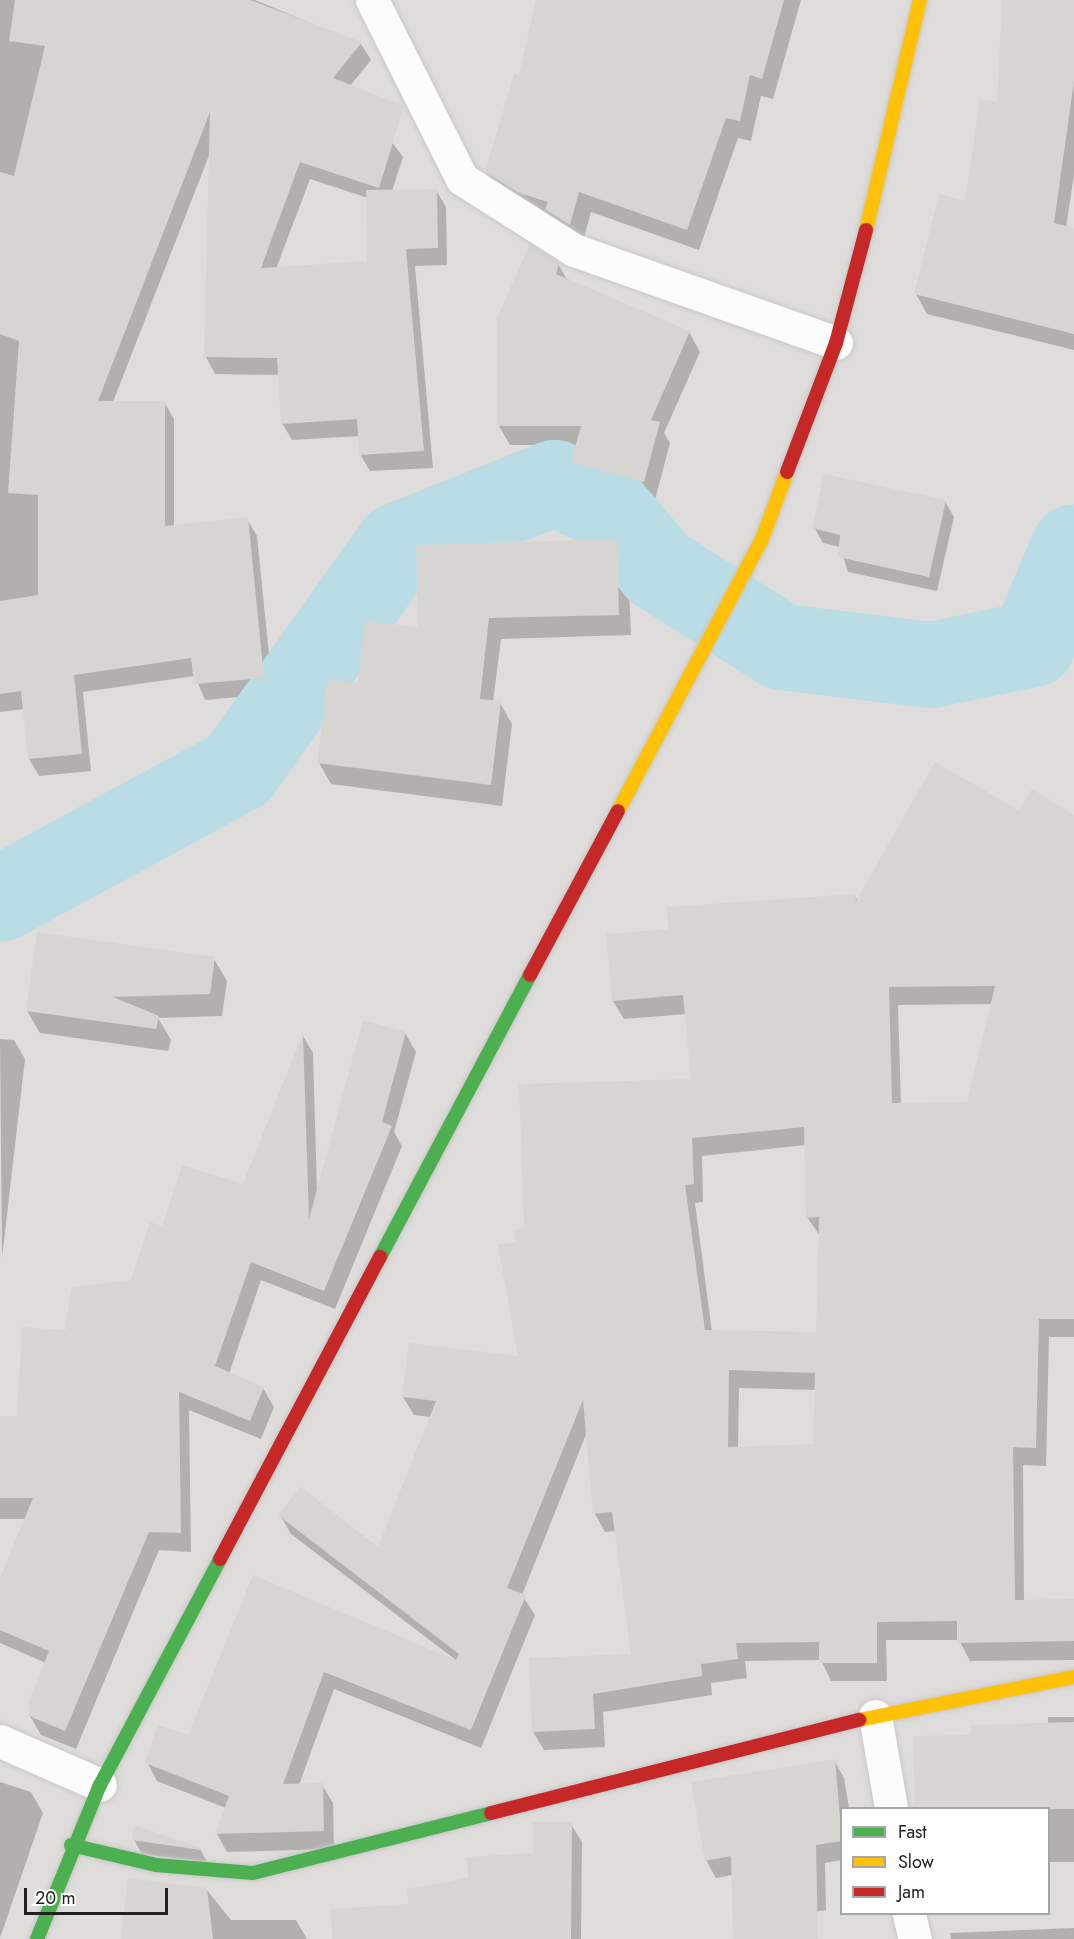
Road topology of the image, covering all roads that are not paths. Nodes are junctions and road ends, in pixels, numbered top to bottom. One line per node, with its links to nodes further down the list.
1 (372, 0): 3 (street)
2 (920, 0): 3 (street)
3 (836, 343): 7 (street)
4 (1074, 1677): 5 (street)
5 (875, 1716): 8 (street); 9 (street)
6 (0, 1740): 7 (street)
7 (100, 1785): 9 (street)
8 (891, 1807)
9 (71, 1845): 11 (street)
10 (909, 1915): 12 (street)
11 (37, 1939)
12 (915, 1939)

